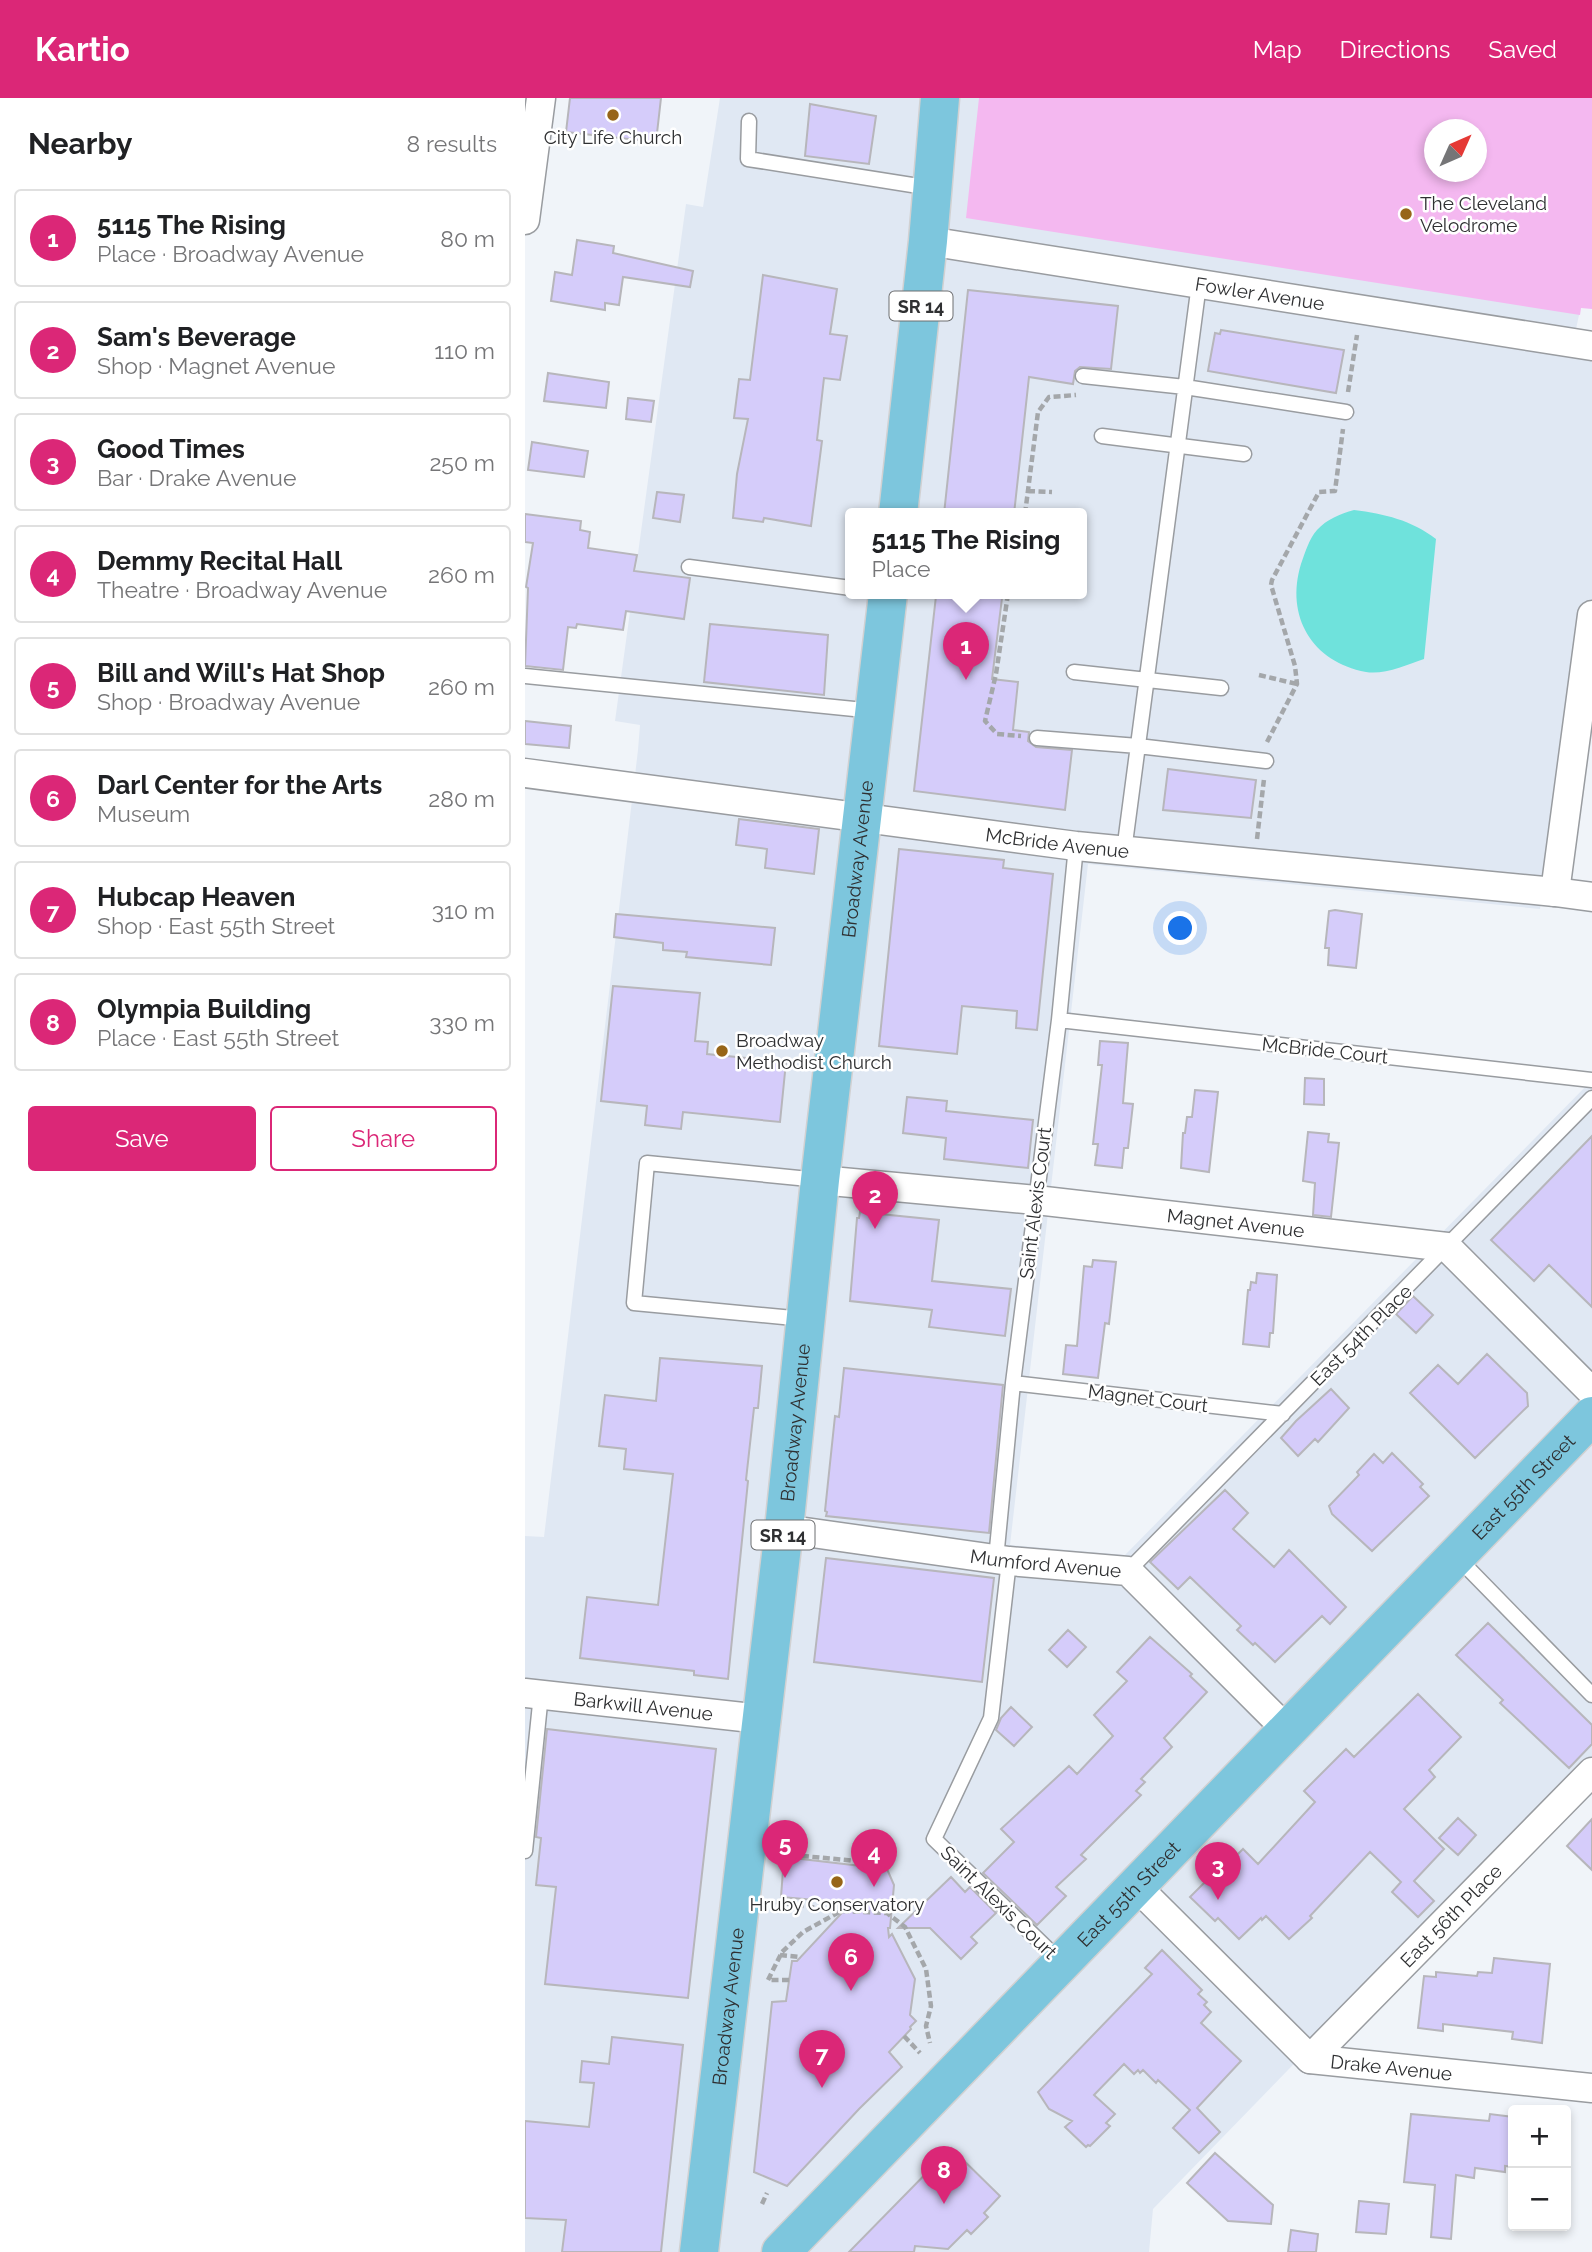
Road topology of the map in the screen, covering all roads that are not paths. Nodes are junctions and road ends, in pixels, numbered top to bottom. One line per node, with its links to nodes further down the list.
1 (541, 98): 5 (street)
2 (940, 98): 4 (main road, SR 14)
3 (749, 121): 4 (lane)
4 (932, 188): 6 (main road, SR 14)
5 (525, 220)
6 (928, 241): 7 (street, Fowler Avenue); 15 (main road, SR 14)
7 (1199, 284): 8 (street, Fowler Avenue); 10 (lane)
8 (1592, 346)
9 (1083, 376): 10 (lane)
10 (1185, 387): 11 (lane); 13 (lane)
11 (1346, 412)
12 (1102, 436): 13 (lane)
13 (1178, 446): 14 (lane); 22 (lane)
14 (1244, 454)
15 (899, 508)
16 (689, 567): 17 (lane)
17 (845, 587)
18 (887, 599): 24 (main road, Broadway Avenue / SR 14)
19 (1592, 615): 32 (street)
20 (1074, 672): 22 (lane)
21 (525, 676): 24 (lane)
22 (1147, 680): 23 (lane); 26 (lane)
23 (1220, 688)
24 (875, 711): 29 (main road, Broadway Avenue / SR 14)
25 (1032, 736): 26 (lane)
26 (1138, 746): 27 (lane); 31 (lane)
27 (1266, 761)
28 (525, 773): 29 (street, McBride Avenue)
29 (864, 817): 30 (street, McBride Avenue); 37 (main road, Broadway Avenue / SR 14)
30 (1076, 846): 31 (street, McBride Avenue); 34 (lane, Saint Alexis Court)
31 (1124, 851): 32 (street, McBride Avenue)
32 (1555, 892): 33 (street, McBride Avenue)
33 (1592, 897)
34 (1059, 1020): 35 (lane, McBride Court); 38 (lane, Saint Alexis Court)
35 (1592, 1080)
36 (1592, 1098): 39 (lane, East 54th Place)
37 (820, 1180): 38 (street, Magnet Avenue); 40 (main road, Broadway Avenue / SR 14); 40 (lane)
38 (1036, 1200): 39 (street, Magnet Avenue); 41 (lane, Saint Alexis Court)
39 (1447, 1247): 42 (street); 43 (lane, East 54th Place)
40 (805, 1319): 45 (main road, Broadway Avenue / SR 14)
41 (1013, 1383): 43 (lane, Magnet Court); 47 (lane, Saint Alexis Court)
42 (1592, 1392)
43 (1283, 1414): 48 (lane, East 54th Place)
44 (1592, 1416): 46 (main road, East 55th Street)
45 (784, 1529): 47 (street, Mumford Avenue); 51 (main road, Broadway Avenue / SR 14)
46 (1457, 1556): 50 (lane); 52 (main road, East 55th Street)
47 (1003, 1560): 48 (street, Mumford Avenue); 56 (lane, Saint Alexis Court)
48 (1128, 1571): 52 (street, Mumford Avenue)
49 (533, 1693): 51 (street, Barkwill Avenue); 54 (lane)
50 (1592, 1695)
51 (761, 1719): 59 (main road, Broadway Avenue / SR 14)
52 (1287, 1730): 55 (main road, East 55th Street)
53 (1592, 1772): 57 (street, East 56th Place)
54 (525, 1851)
55 (1136, 1886): 56 (main road, East 55th Street); 57 (street, Drake Avenue)
56 (1062, 1963): 60 (main road, East 55th Street)
57 (1310, 2059): 58 (street, Drake Avenue)
58 (1592, 2088)
59 (699, 2252)
60 (781, 2252)

